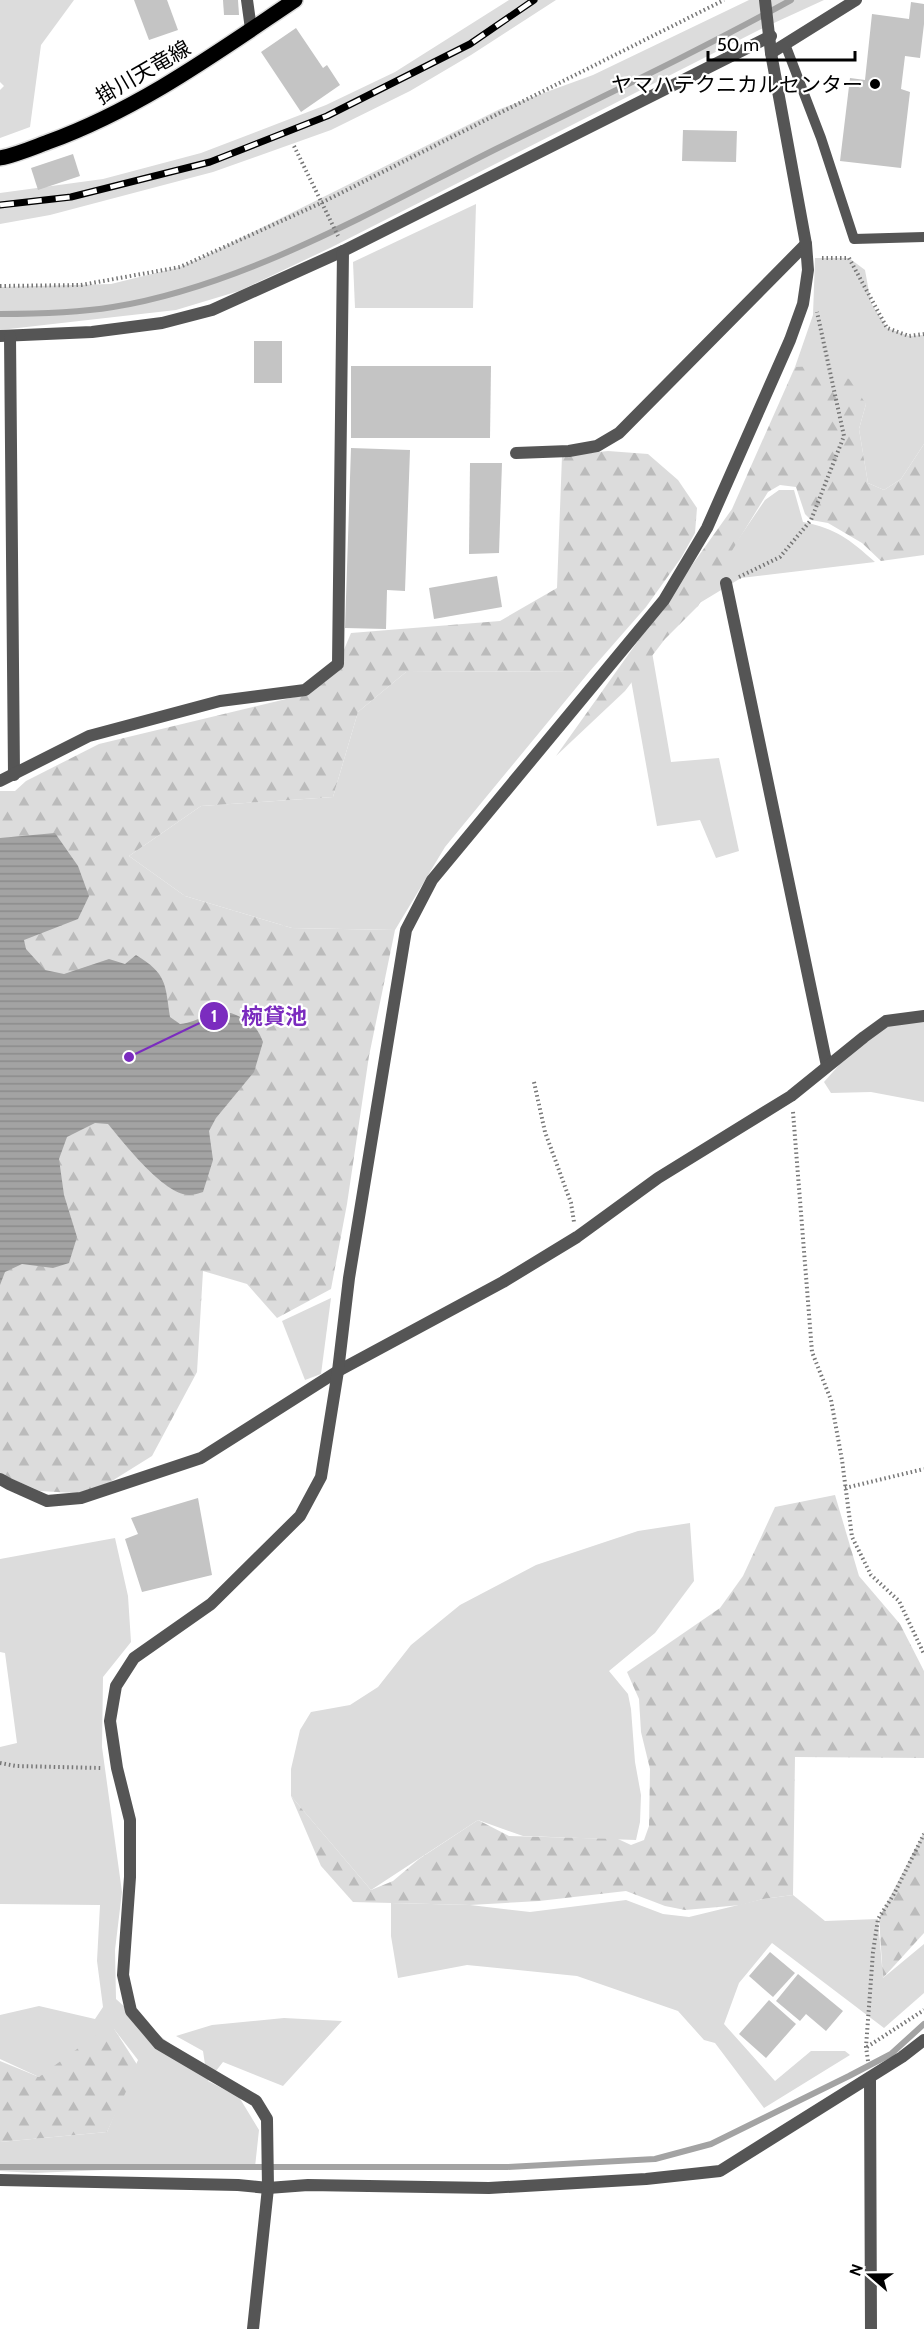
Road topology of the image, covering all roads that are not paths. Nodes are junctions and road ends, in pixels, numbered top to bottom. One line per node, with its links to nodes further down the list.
1 (247, 0): 5 (street)
2 (295, 0): 5 (main road, 掛川天竜線)
3 (765, 0): 6 (street)
4 (856, 0): 7 (street)
5 (251, 29): 9 (main road, 掛川天竜線)
6 (771, 36): 8 (street); 12 (street)
7 (785, 44): 8 (street); 10 (lane)
8 (771, 53): 11 (street)
9 (0, 158)
10 (924, 237)
11 (806, 244): 14 (street); 20 (street)
12 (343, 248): 13 (street); 16 (street)
13 (5, 336): 16 (street)
14 (516, 453)
15 (726, 583): 19 (street)
16 (14, 775): 17 (street)
17 (0, 781)
18 (924, 1016): 19 (street)
19 (827, 1066): 20 (street)
20 (338, 1371): 21 (street); 25 (street)
21 (0, 1479)
22 (924, 2040): 23 (street)
23 (870, 2078): 25 (street); 27 (street)
24 (0, 2180): 25 (street)
25 (268, 2188): 26 (street)
26 (253, 2329)
27 (871, 2329)

